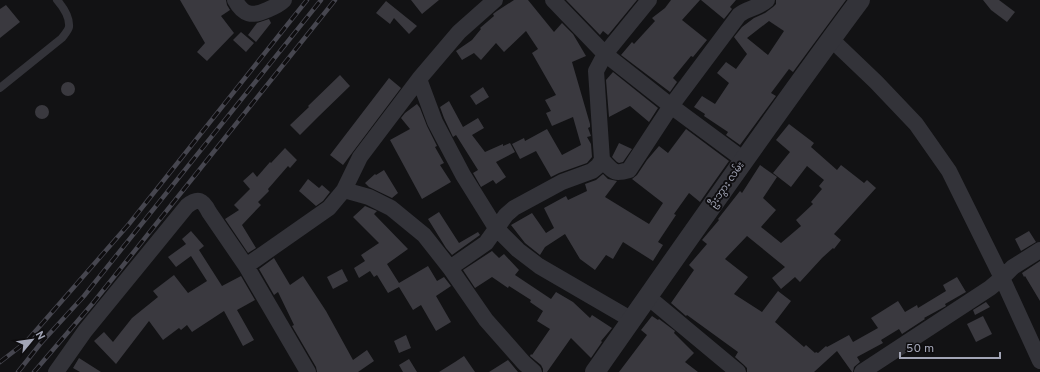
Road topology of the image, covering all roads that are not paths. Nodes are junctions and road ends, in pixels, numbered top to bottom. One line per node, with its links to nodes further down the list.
1 (58, 0): 12 (lane)
2 (235, 0): 3 (street)
3 (284, 0)
4 (495, 0): 11 (street)
5 (553, 0): 10 (street)
6 (649, 0): 10 (street)
7 (860, 0): 9 (street, ဦးဘွား လမ်း)
8 (756, 2): 13 (street)
9 (831, 39): 15 (street, ဦးဘွား လမ်း); 21 (street)
10 (605, 54): 13 (street); 14 (street)
11 (419, 79): 16 (street); 17 (street)
12 (0, 88)
13 (671, 106): 14 (street); 15 (street)
14 (602, 160): 17 (street)
15 (744, 160): 22 (street, ဦးဘွား လမ်း)
16 (344, 190): 19 (street); 20 (street)
17 (496, 228): 20 (street); 23 (street)
18 (1040, 250): 21 (street)
19 (246, 266): 25 (street); 26 (street)
20 (450, 268): 27 (street)
21 (1002, 278): 24 (street); 30 (street)
22 (648, 297): 23 (street, ဦးဘွား လမ်း); 29 (street)
23 (632, 320): 28 (street, ဦးဘွား လမ်း)
24 (1040, 361)
25 (56, 372)
26 (308, 372)
27 (534, 372)
28 (596, 372)
29 (738, 372)
30 (862, 372)

